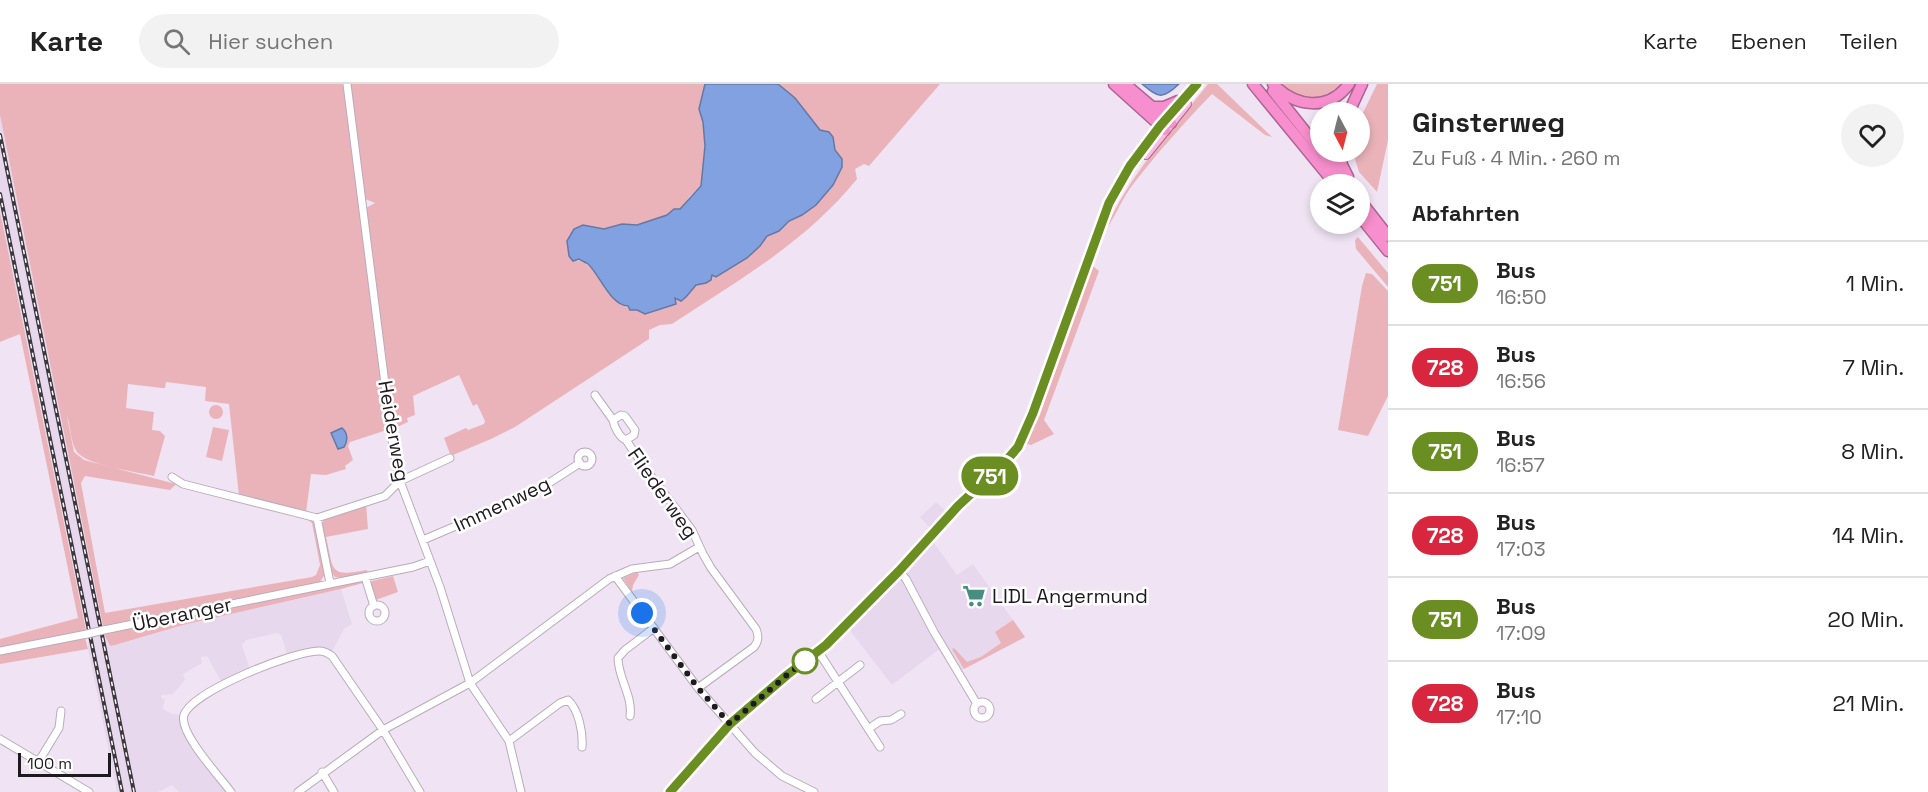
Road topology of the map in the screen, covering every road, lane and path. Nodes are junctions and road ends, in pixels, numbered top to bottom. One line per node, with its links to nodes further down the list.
1 (347, 84): 29 (street, Heiderweg)
2 (1114, 84): 14 (highway)
3 (1125, 84): 13 (highway)
4 (1197, 84): 11 (main road)
5 (1203, 84): 14 (main road)
6 (1253, 84): 17 (highway)
7 (1267, 84): 15 (highway)
8 (1273, 84): 9 (highway)
9 (1349, 84)
10 (1362, 84): 12 (highway)
11 (1182, 102): 13 (highway); 14 (main road)
12 (1354, 102)
13 (1154, 107): 14 (highway)
14 (1166, 124): 34 (main road)
15 (1310, 137)
16 (1330, 162): 18 (highway)
17 (1327, 174)
18 (1339, 174)
19 (1370, 214): 21 (highway)
20 (1370, 229): 22 (highway)
21 (1388, 236)
22 (1388, 251)
23 (595, 395): 24 (street, Fliederweg)
24 (613, 420): 25 (street, Fliederweg); 25 (street, Fliederweg)
25 (626, 440): 32 (street, Fliederweg)
26 (450, 458): 29 (street)
27 (579, 463): 31 (street, Immenweg)
28 (172, 477): 30 (street)
29 (400, 481): 30 (street); 31 (street, Heiderweg)
30 (317, 518): 37 (street)
31 (423, 540): 33 (street, Heiderweg)
32 (699, 547): 35 (street, Fliederweg); 45 (street, Fliederweg)
33 (430, 561): 36 (street, Überanger); 44 (street, Heiderweg)
34 (899, 571): 41 (main road); 47 (street)
35 (615, 576): 39 (street); 44 (street, Fliederweg)
36 (365, 577): 37 (street, Überanger); 38 (street)
37 (330, 584): 40 (street, Überanger, bridge)
38 (374, 606)
39 (654, 628): 45 (street); 50 (street)
40 (0, 651)
41 (818, 651): 43 (street); 51 (main road)
42 (860, 665): 43 (street)
43 (838, 682): 46 (street); 52 (street)
44 (470, 683): 53 (street, Fliederweg); 55 (street, Heiderweg)
45 (698, 688): 51 (street)
46 (816, 699)
47 (977, 704)
48 (61, 711): 58 (street)
49 (901, 714): 52 (street)
50 (630, 716)
51 (730, 724): 66 (main road); 67 (street)
52 (868, 729): 57 (street)
53 (383, 730): 59 (street, Fliederweg); 61 (street); 64 (street)
54 (0, 739): 58 (street)
55 (509, 741): 56 (street); 65 (street, Heiderweg)
56 (582, 747)
57 (880, 747)
58 (39, 761): 60 (street)
59 (322, 772): 62 (street, Fliederweg); 63 (street)
60 (89, 792)
61 (231, 792)
62 (298, 792)
63 (334, 792)
64 (420, 792)
65 (521, 792)
66 (670, 792)
67 (814, 792)

